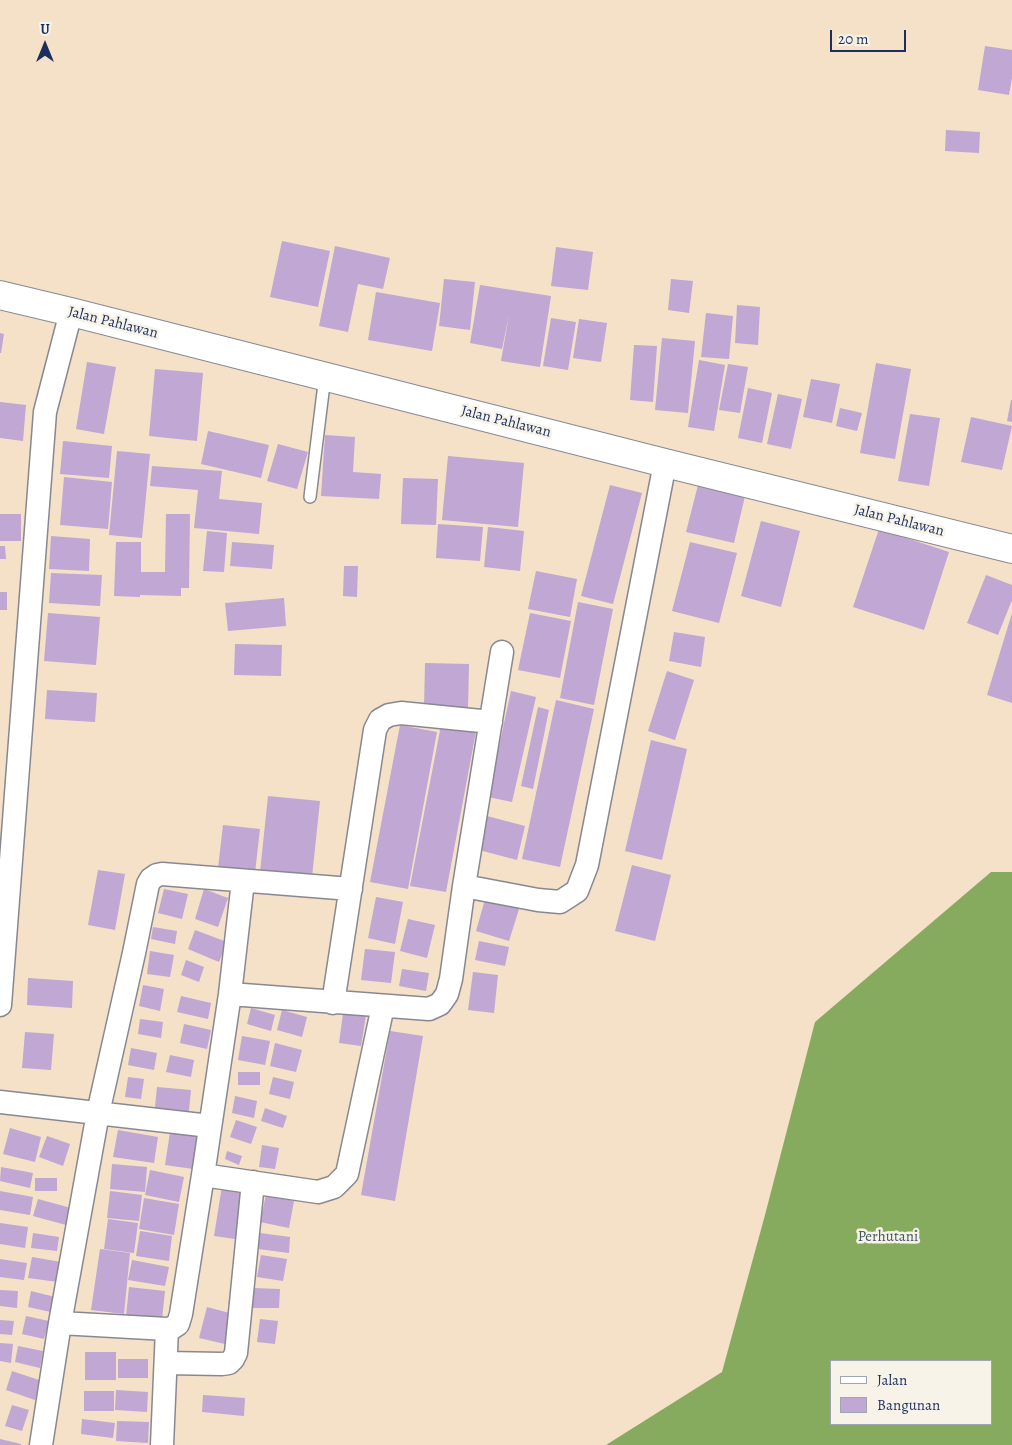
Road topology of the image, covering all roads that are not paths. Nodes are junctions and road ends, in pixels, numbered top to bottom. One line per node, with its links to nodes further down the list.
1 (0, 295): 2 (highway, Jalan Pahlawan)
2 (71, 312): 3 (highway, Jalan Pahlawan); 14 (street)
3 (325, 376): 4 (highway, Jalan Pahlawan); 5 (lane)
4 (665, 462): 6 (highway, Jalan Pahlawan); 10 (street)
5 (310, 497)
6 (1012, 549)
7 (502, 652): 8 (street)
8 (491, 722): 10 (street); 11 (street)
9 (243, 882): 11 (street); 12 (street); 17 (street)
10 (464, 886): 15 (street)
11 (351, 890): 13 (street)
12 (230, 994): 13 (street); 18 (street)
13 (333, 1003): 15 (street)
14 (0, 1005)
15 (383, 1006): 20 (street)
16 (0, 1102): 17 (street)
17 (98, 1113): 18 (street); 21 (street)
18 (210, 1126): 19 (street)
19 (203, 1174): 20 (street); 22 (street)
20 (253, 1182): 23 (street)
21 (60, 1323): 22 (street); 24 (street)
22 (167, 1329): 23 (street)
23 (166, 1363): 25 (street)
24 (41, 1445)
25 (162, 1445)

